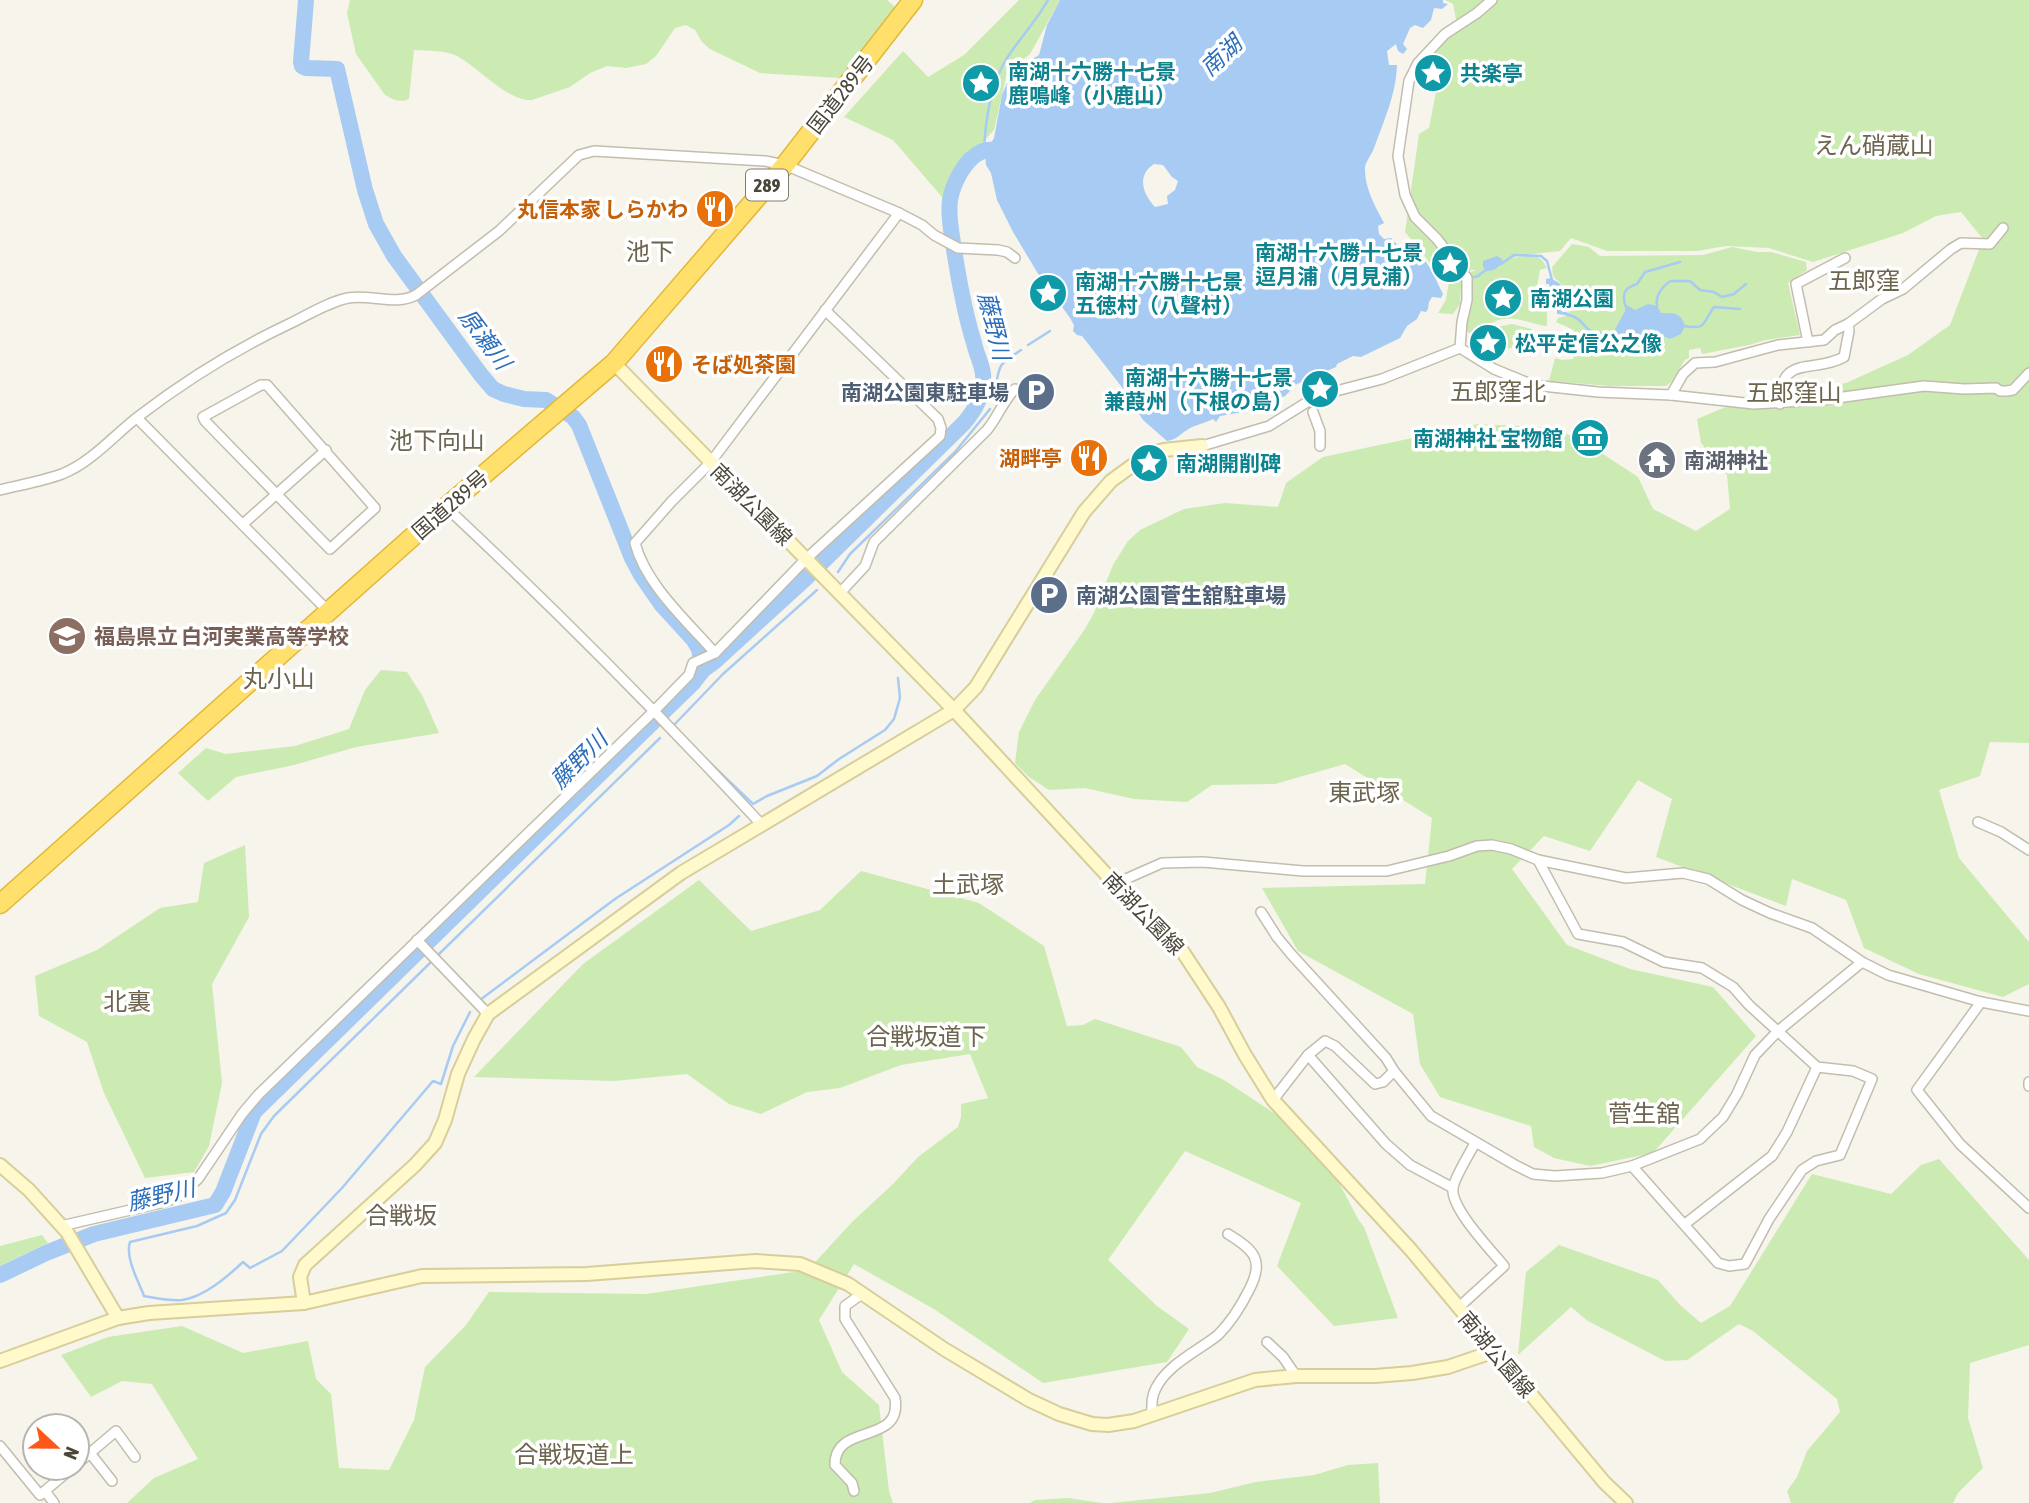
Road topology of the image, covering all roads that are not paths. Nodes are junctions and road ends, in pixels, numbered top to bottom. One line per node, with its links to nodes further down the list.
1 (913, 0): 3 (highway, 国道289号 / 289)
2 (1492, 0): 11 (street)
3 (785, 164): 4 (street); 12 (highway, 国道289号 / 289); 18 (street)
4 (899, 213): 6 (street); 8 (street)
5 (2003, 229): 9 (street)
6 (1015, 258)
7 (1845, 258): 10 (street)
8 (825, 310): 22 (street); 27 (street)
9 (1847, 324): 10 (street); 16 (street)
10 (1808, 342): 15 (street)
11 (1460, 348): 15 (street); 19 (street)
12 (614, 363): 22 (street, 南湖公園線); 25 (highway, 国道289号 / 289)
13 (2029, 373): 16 (street)
14 (1015, 389): 28 (street)
15 (1671, 395): 16 (street)
16 (1780, 404)
17 (1313, 412): 20 (street)
18 (136, 418): 23 (street); 26 (street)
19 (1202, 446): 31 (street)
20 (1320, 446)
21 (326, 450): 24 (street); 24 (street); 24 (street)
22 (710, 463): 27 (street, 南湖公園線); 30 (street)
23 (0, 490)
24 (277, 495): 26 (street)
25 (446, 507): 29 (highway, 国道289号 / 289); 32 (street)
26 (243, 524): 29 (street)
27 (806, 559): 28 (street, 南湖公園線); 30 (street)
28 (840, 593): 31 (street, 南湖公園線)
29 (329, 612): 38 (highway, 国道289号 / 289)
30 (710, 656): 32 (street)
31 (954, 710): 34 (street); 37 (street, 南湖公園線)
32 (653, 712): 34 (street); 40 (street)
33 (1978, 822): 35 (street)
34 (761, 824): 44 (street)
35 (2029, 850)
36 (1538, 860): 37 (street); 41 (street); 45 (street)
37 (1117, 886): 49 (street, 南湖公園線)
38 (0, 904)
39 (1261, 912): 48 (street)
40 (417, 940): 44 (street); 56 (street)
41 (1862, 962): 42 (street); 45 (street)
42 (1981, 1002): 43 (street); 54 (street)
43 (2029, 1011)
44 (488, 1014): 59 (street)
45 (1778, 1031): 47 (street); 52 (street)
46 (1308, 1055): 48 (street); 49 (street); 53 (street)
47 (1818, 1067): 55 (street); 55 (street)
48 (1394, 1071): 50 (street)
49 (1273, 1100): 60 (street, 南湖公園線)
50 (1475, 1143): 52 (street); 53 (street)
51 (0, 1165): 56 (street)
52 (1632, 1166): 55 (street)
53 (1453, 1188): 60 (street)
54 (2029, 1208)
55 (1685, 1224)
56 (64, 1229): 61 (street)
57 (1228, 1234): 66 (street)
58 (863, 1293): 59 (street); 66 (street); 74 (street)
59 (304, 1303): 61 (street)
60 (1458, 1308): 63 (street, 南湖公園線)
61 (118, 1318): 64 (street)
62 (1267, 1342): 65 (street)
63 (1495, 1351): 65 (street); 76 (street, 南湖公園線)
64 (0, 1361)
65 (1296, 1376): 66 (street)
66 (1153, 1415)
67 (2, 1451): 73 (street)
68 (91, 1452): 70 (street)
69 (91, 1454): 71 (street)
70 (135, 1457)
71 (112, 1481)
72 (56, 1482): 73 (street)
73 (45, 1491): 75 (street)
74 (854, 1491)
75 (54, 1503)
76 (1626, 1503)

